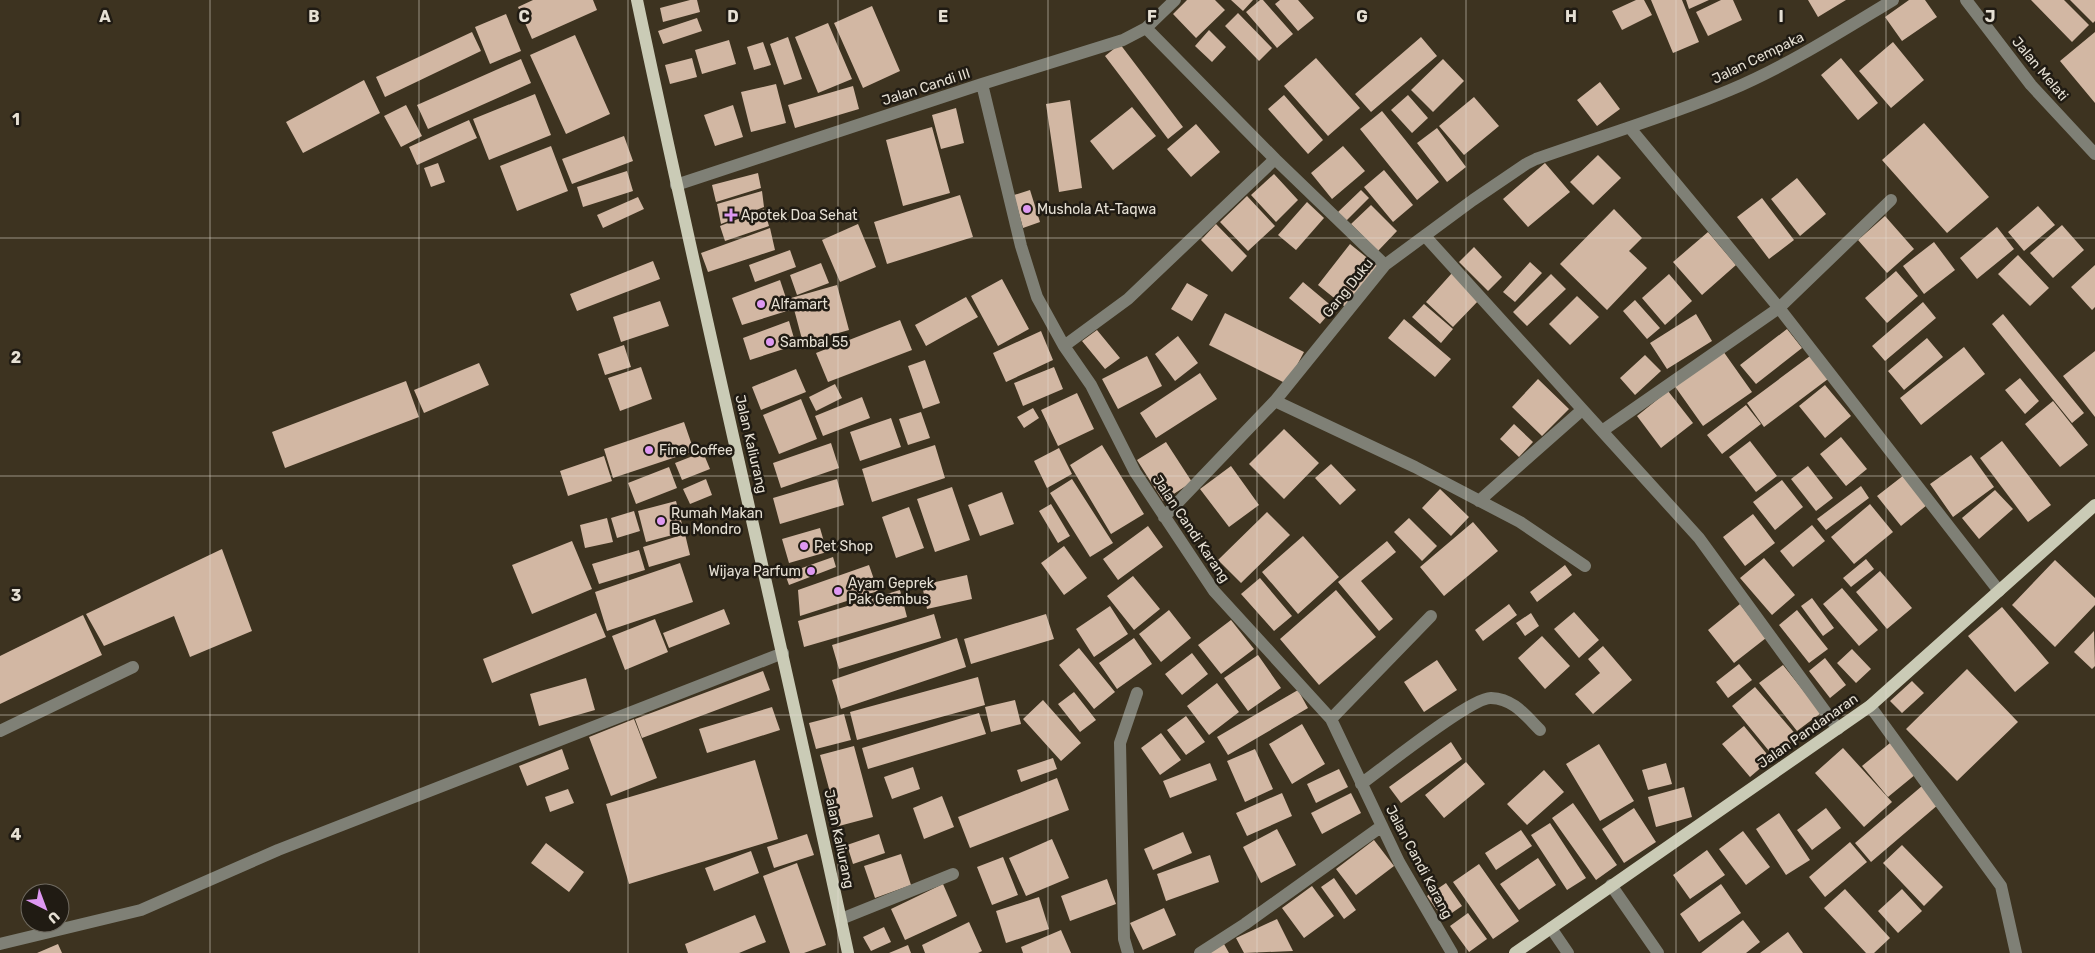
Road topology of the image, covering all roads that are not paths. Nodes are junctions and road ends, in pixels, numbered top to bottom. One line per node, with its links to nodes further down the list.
1 (637, 0): 10 (main road, Jalan Kaliurang)
2 (1175, 0): 5 (street, Jalan Candi III)
3 (1893, 0): 7 (street, Jalan Cempaka)
4 (1966, 0): 8 (street, Jalan Melati)
5 (1146, 28): 6 (street, Jalan Candi III); 9 (street)
6 (982, 84): 10 (street, Jalan Candi III); 15 (street, Jalan Candi Karang)
7 (1630, 128): 12 (street, Gang Duku); 14 (street)
8 (2094, 152)
9 (1275, 159): 13 (street); 15 (street)
10 (676, 185): 25 (main road, Jalan Kaliurang)
11 (1891, 200): 14 (street)
12 (1426, 236): 13 (street, Gang Duku); 17 (street)
13 (1385, 265): 16 (street, Gang Duku)
14 (1779, 308): 18 (street); 23 (street)
15 (1064, 346): 21 (street, Jalan Candi Karang)
16 (1275, 401): 19 (street); 21 (street, Gang Duku)
17 (1582, 410): 18 (street); 19 (street)
18 (1602, 431): 30 (street)
19 (1479, 501): 22 (street)
20 (2095, 505): 23 (main road, Jalan Pandanaran)
21 (1164, 517): 29 (street, Jalan Candi Karang)
22 (1585, 566)
23 (1999, 592): 28 (main road, Jalan Pandanaran)
24 (1432, 616): 29 (street)
25 (783, 653): 37 (main road, Jalan Kaliurang); 39 (street)
26 (133, 667): 32 (street)
27 (1137, 692): 41 (street)
28 (1870, 706): 30 (main road, Jalan Pandanaran); 47 (street)
29 (1331, 719): 33 (street, Jalan Candi Karang)
30 (1838, 729): 36 (main road, Jalan Pandanaran)
31 (1540, 730): 33 (street)
32 (0, 731)
33 (1361, 784): 34 (street, Jalan Candi Karang)
34 (1382, 826): 42 (street); 43 (street, Jalan Candi Karang)
35 (953, 874): 37 (street)
36 (1611, 885): 38 (main road, Jalan Pandanaran); 46 (street)
37 (841, 919): 40 (main road, Jalan Kaliurang)
38 (1551, 928): 44 (main road, Jalan Pandanaran); 45 (street)
39 (0, 944)
40 (848, 953)
41 (1128, 953)
42 (1200, 953)
43 (1452, 953)
44 (1515, 953)
45 (1568, 953)
46 (1658, 953)
47 (2016, 953)

